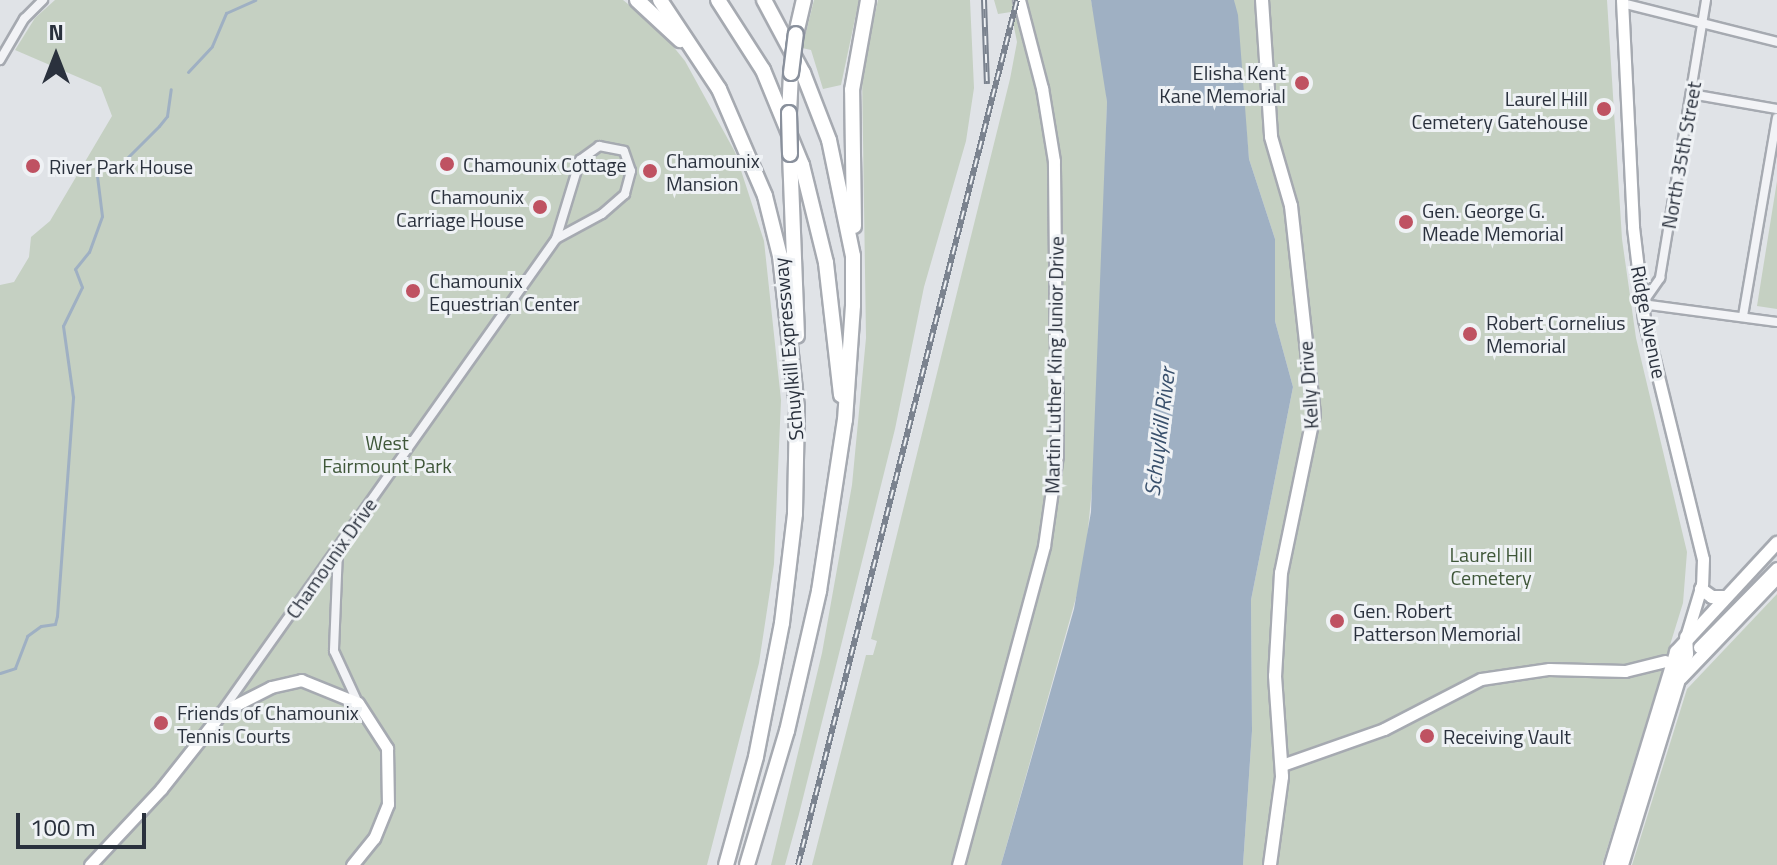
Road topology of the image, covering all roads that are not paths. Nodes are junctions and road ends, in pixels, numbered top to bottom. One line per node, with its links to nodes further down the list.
1 (43, 0): 14 (street)
2 (637, 0): 15 (highway)
3 (660, 0): 15 (highway, Schuylkill Expressway)
4 (718, 0): 25 (highway)
5 (764, 0): 20 (highway)
6 (804, 0): 24 (highway, bridge)
7 (868, 0): 20 (highway)
8 (1019, 0): 43 (main road, Martin Luther King Junior Drive)
9 (1262, 0): 38 (main road, Kelly Drive)
10 (1706, 0): 12 (street, North 35th Street)
11 (1622, 1): 12 (street); 21 (main road, Ridge Avenue)
12 (1703, 21): 13 (street); 16 (street, North 35th Street)
13 (1777, 42)
14 (0, 60)
15 (719, 89): 24 (highway, Schuylkill Expressway)
16 (1691, 94): 17 (street); 21 (street, North 35th Street)
17 (1777, 109)
18 (1777, 118): 22 (street)
19 (556, 239): 19 (street, Chamounix Drive); 27 (street, Chamounix Drive)
20 (853, 256): 25 (highway)
21 (1642, 304): 22 (street); 31 (main road, Ridge Avenue)
22 (1743, 316): 23 (street)
23 (1777, 322)
24 (797, 408): 41 (highway, Schuylkill Expressway)
25 (845, 420): 42 (highway)
26 (1777, 543): 32 (main road)
27 (339, 547): 36 (street); 37 (street, Chamounix Drive)
28 (1777, 560): 29 (main road)
29 (1777, 568)
30 (1777, 578): 35 (main road)
31 (1701, 589): 32 (main road); 33 (main road, Ridge Avenue)
32 (1725, 597): 33 (main road)
33 (1686, 637): 35 (main road, Ridge Avenue); 45 (main road, Ridge Avenue)
34 (1664, 664): 38 (main road)
35 (1678, 680): 46 (main road, Ridge Avenue)
36 (358, 703): 37 (main road); 40 (main road)
37 (222, 712): 39 (main road, Chamounix Drive)
38 (1282, 765): 44 (main road, Kelly Drive)
39 (90, 865)
40 (352, 865)
41 (726, 865)
42 (747, 865)
43 (958, 865)
44 (1270, 865)
45 (1611, 865)
46 (1622, 865)

